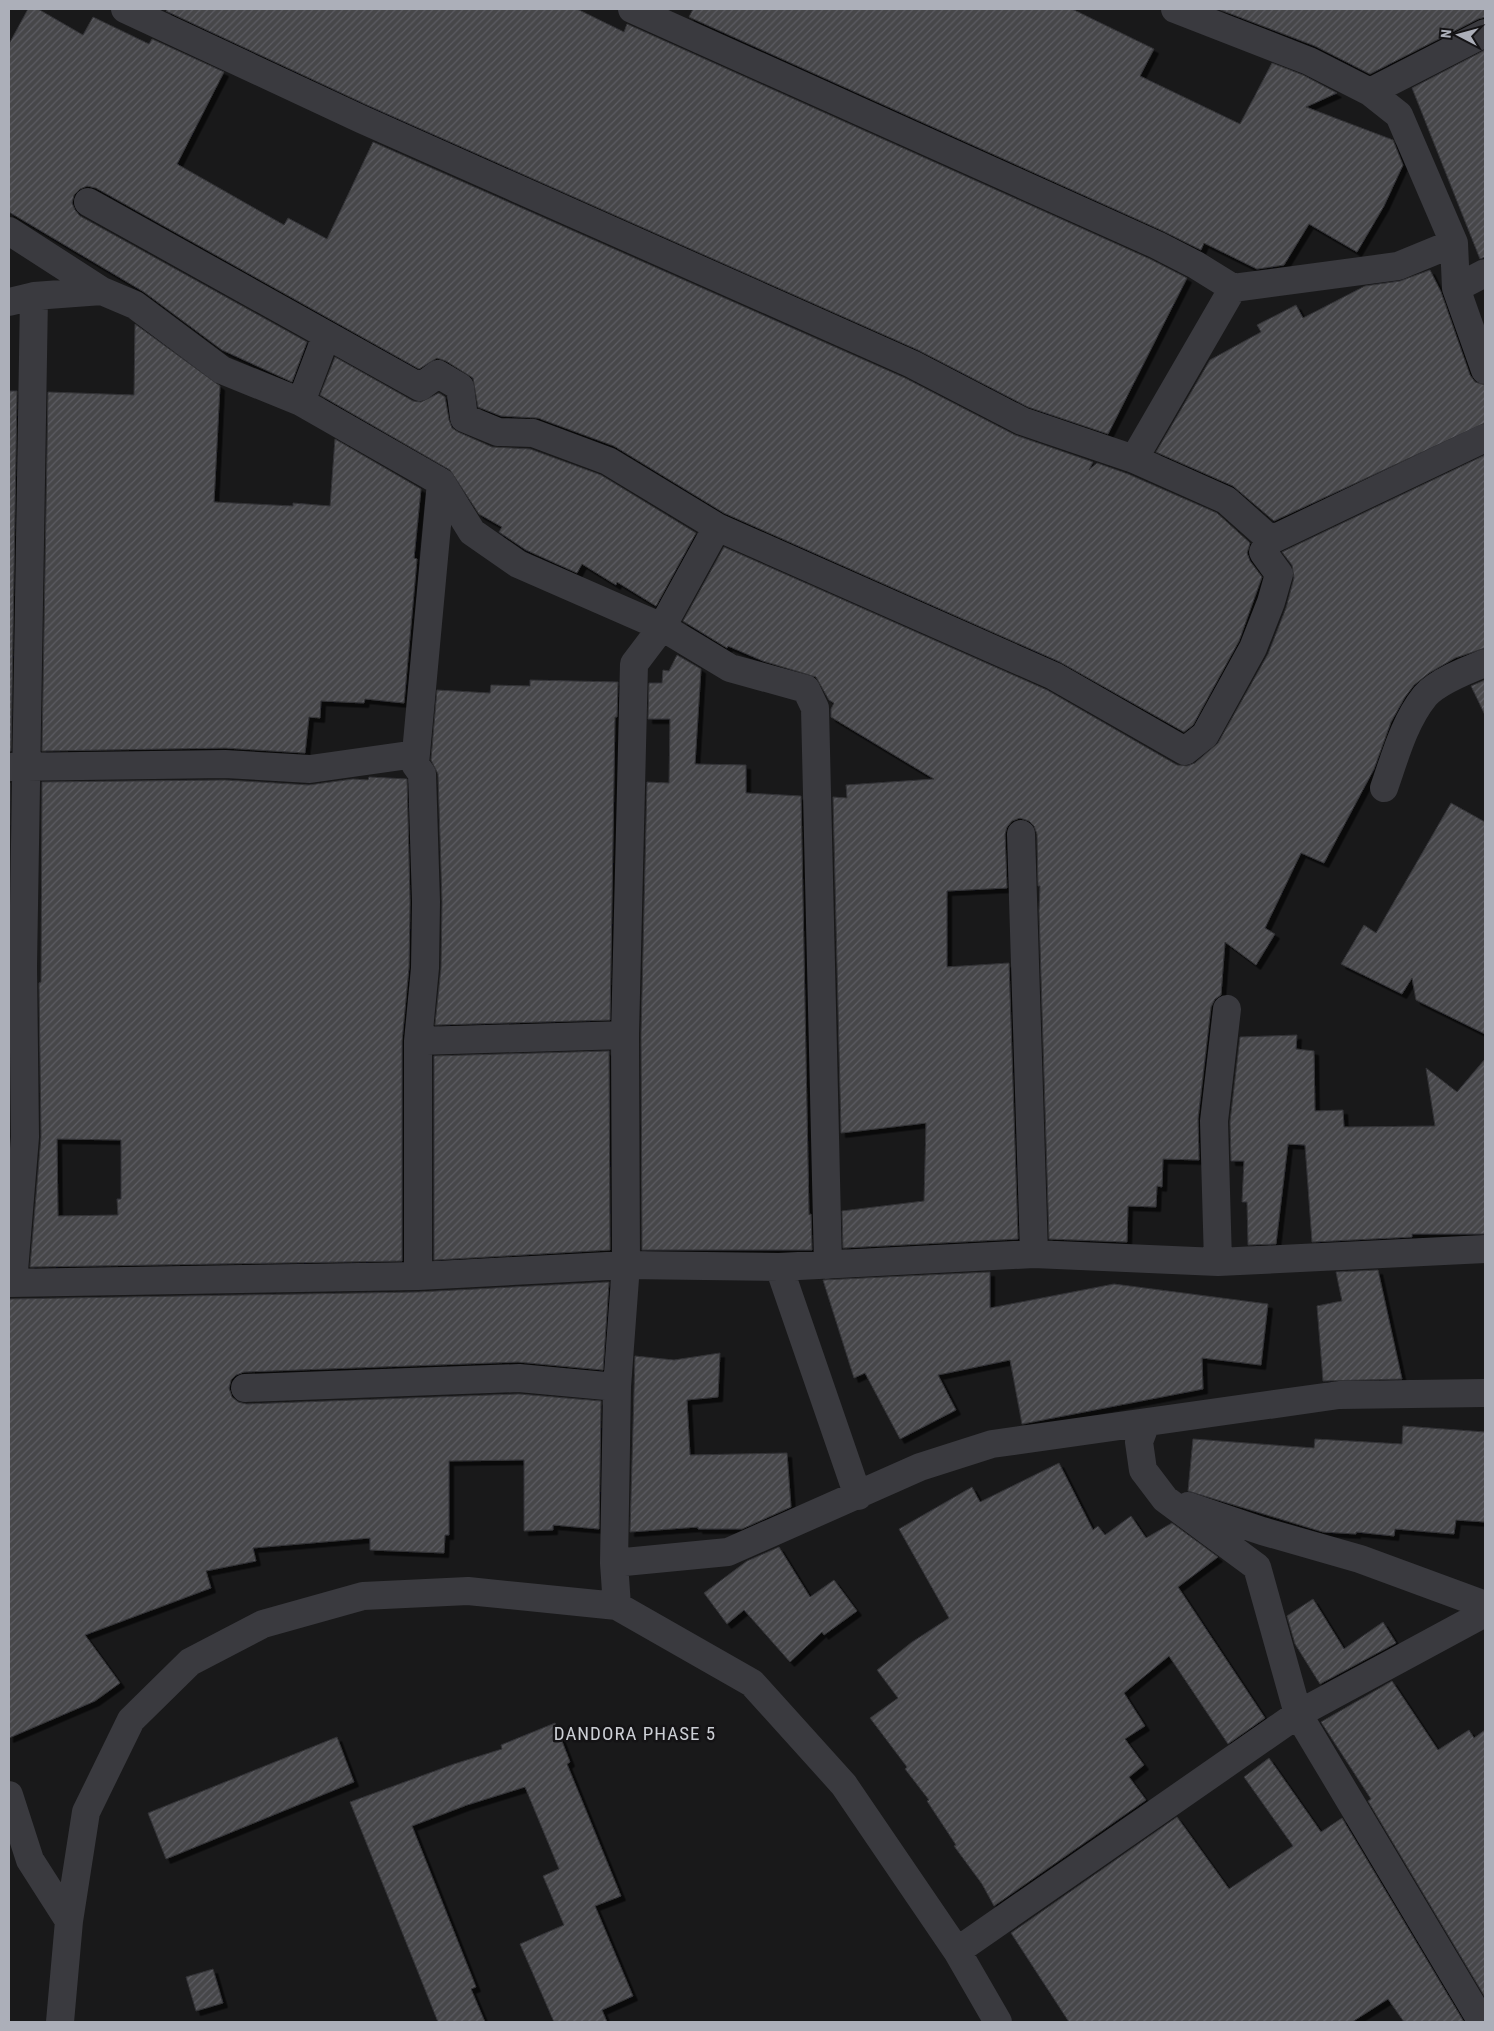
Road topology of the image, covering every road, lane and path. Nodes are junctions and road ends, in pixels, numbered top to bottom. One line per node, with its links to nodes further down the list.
1 (125, 9): 18 (street)
2 (632, 9): 10 (street)
3 (1175, 9): 5 (street)
4 (1485, 33): 5 (street)
5 (1370, 92): 8 (street)
6 (88, 202): 14 (street)
7 (9, 231): 12 (street)
8 (1454, 243): 10 (street); 11 (street)
9 (1485, 273): 11 (street)
10 (1233, 288): 18 (street)
11 (1456, 288): 15 (street)
12 (102, 291): 13 (street); 16 (street)
13 (21, 299): 25 (street)
14 (326, 336): 16 (street); 20 (street)
15 (1485, 370)
16 (301, 402): 19 (street)
17 (1485, 438): 21 (street)
18 (1134, 459): 21 (street)
19 (441, 482): 22 (street); 24 (street)
20 (717, 527): 21 (street); 22 (street)
21 (1271, 540)
22 (662, 627): 30 (street); 37 (street)
23 (1485, 663): 26 (street)
24 (416, 754): 25 (street); 31 (street)
25 (18, 767): 28 (street)
26 (1384, 788)
27 (1021, 834): 34 (street)
28 (16, 966): 32 (street)
29 (1227, 1009): 35 (street)
30 (625, 1035): 31 (street); 36 (street)
31 (418, 1041): 39 (street)
32 (17, 1136): 40 (street)
33 (1485, 1249): 35 (street)
34 (1034, 1254): 35 (street); 37 (street)
35 (1218, 1262)
36 (626, 1265): 38 (street); 39 (street); 41 (street)
37 (828, 1265): 38 (street)
38 (779, 1267): 45 (street)
39 (418, 1276): 40 (street)
40 (11, 1283)
41 (617, 1387): 42 (street); 47 (street)
42 (245, 1388)
43 (1485, 1393): 44 (street)
44 (1146, 1423): 45 (street); 46 (street)
45 (858, 1496): 47 (street)
46 (1165, 1498): 48 (street); 51 (street)
47 (614, 1563): 49 (street)
48 (1485, 1605)
49 (617, 1606): 53 (street); 54 (street)
50 (1485, 1613): 51 (street)
51 (1298, 1714): 54 (street); 57 (street)
52 (9, 1795): 53 (street)
53 (69, 1921): 55 (street)
54 (957, 1951): 56 (street)
55 (60, 2022)
56 (998, 2022)
57 (1482, 2022)

